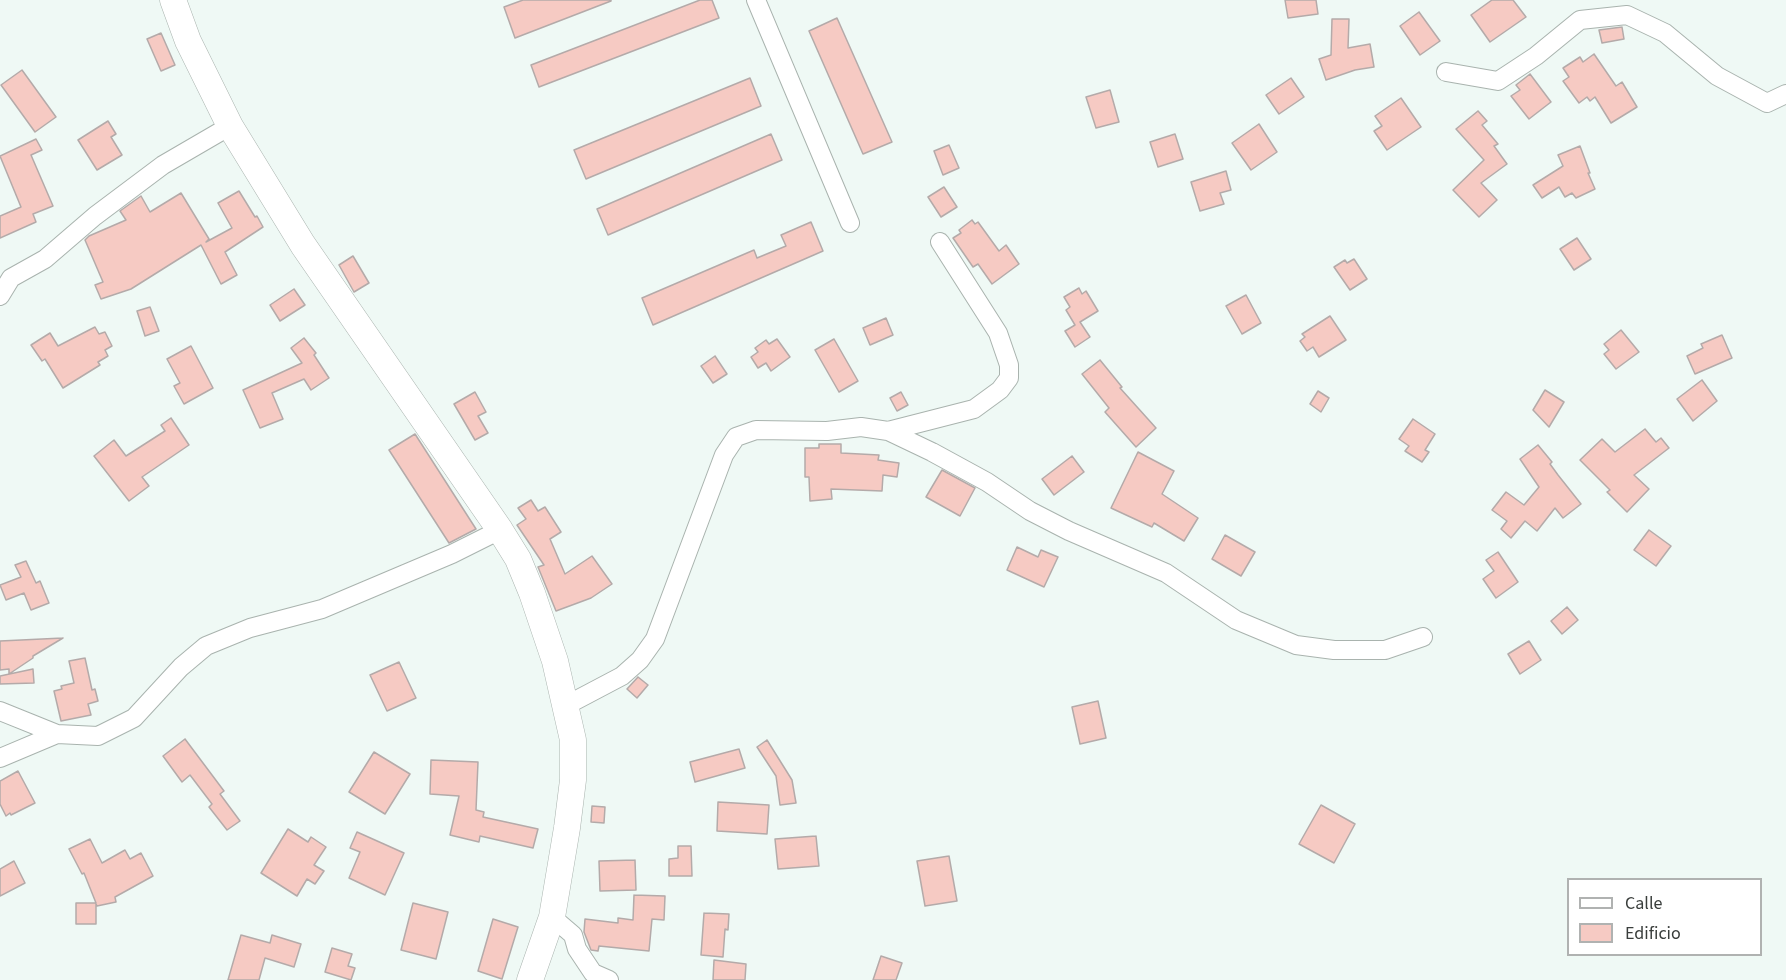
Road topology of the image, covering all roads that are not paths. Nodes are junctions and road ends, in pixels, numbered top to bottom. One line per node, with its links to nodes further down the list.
1 (172, 0): 5 (street)
2 (756, 0): 6 (street)
3 (1446, 72): 4 (street)
4 (1786, 94)
5 (230, 126): 8 (street); 10 (street)
6 (850, 223)
7 (940, 242): 9 (street)
8 (0, 296)
9 (888, 431): 11 (street); 12 (street)
10 (500, 530): 12 (street); 14 (street)
11 (1423, 637)
12 (567, 705): 16 (street)
13 (0, 711): 14 (street)
14 (57, 734): 15 (street)
15 (0, 758)
16 (552, 917): 17 (street); 18 (street)
17 (530, 980)
18 (609, 980)

